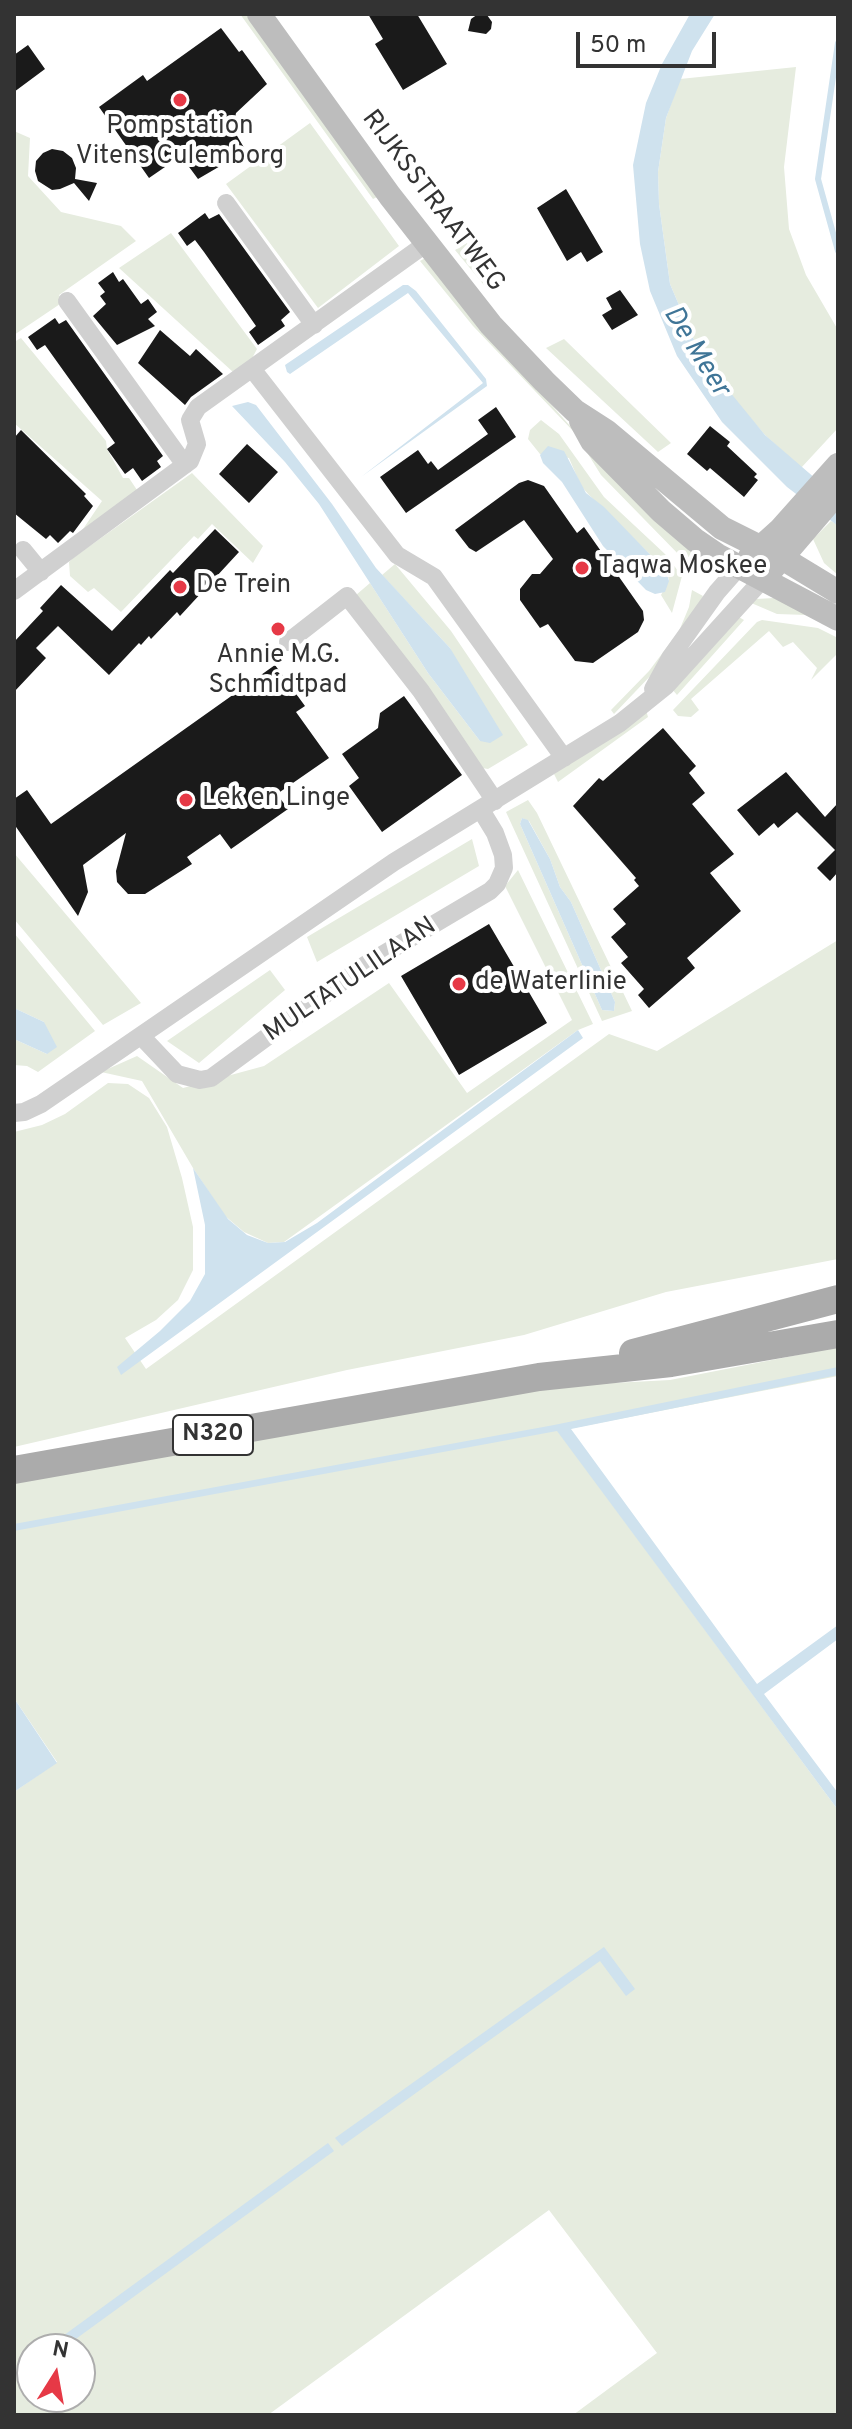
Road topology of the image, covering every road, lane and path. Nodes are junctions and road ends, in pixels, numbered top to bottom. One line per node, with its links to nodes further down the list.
1 (259, 14): 3 (street, RIJKSSTRAATWEG)
2 (226, 203): 5 (street)
3 (427, 243): 5 (street); 7 (street, RIJKSSTRAATWEG)
4 (67, 301): 8 (street)
5 (314, 325): 6 (street)
6 (253, 370): 8 (street); 20 (street)
7 (575, 411): 11 (street, RIJKSSTRAATWEG); 12 (street, RIJKSSTRAATWEG)
8 (185, 465): 13 (street)
9 (834, 479): 11 (street)
10 (23, 550): 13 (street)
11 (772, 553): 12 (street); 14 (street); 16 (street, RIJKSSTRAATWEG)
12 (739, 567): 14 (street, RIJKSSTRAATWEG); 19 (street)
13 (41, 572): 15 (street)
14 (763, 579): 17 (street, RIJKSSTRAATWEG); 19 (street)
15 (14, 591)
16 (838, 592)
17 (838, 619)
18 (288, 642): 21 (street, MULTATULILAAN)
19 (649, 698): 20 (street)
20 (564, 758): 21 (street)
21 (488, 806): 22 (street); 22 (street, MULTATULILAAN)
22 (142, 1037): 23 (street)
23 (14, 1113)
24 (838, 1299): 26 (main road, N320)
25 (838, 1334): 26 (main road, N320)
26 (539, 1377): 27 (main road, N320)
27 (14, 1470)

